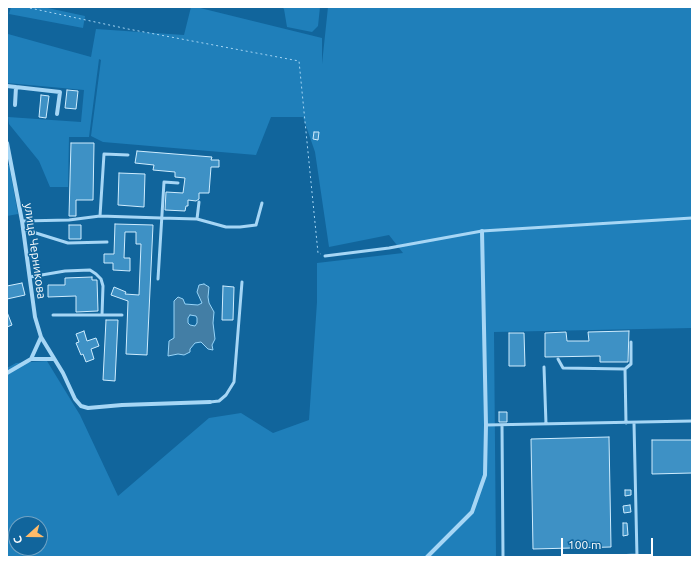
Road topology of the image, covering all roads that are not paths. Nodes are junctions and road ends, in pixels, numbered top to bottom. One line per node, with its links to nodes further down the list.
1 (7, 86): 2 (street)
2 (16, 87): 3 (street); 4 (street)
3 (15, 105)
4 (58, 114)
5 (7, 143): 14 (street, улица Черникова)
6 (128, 155): 10 (lane)
7 (178, 183): 11 (lane)
8 (198, 202): 13 (lane)
9 (262, 203): 13 (lane)
10 (100, 216): 11 (lane); 14 (lane)
11 (161, 218): 13 (lane); 20 (lane)
12 (692, 218): 16 (lane)
13 (197, 219)
14 (22, 221): 15 (street, улица Черникова)
15 (23, 230): 17 (lane); 19 (street, улица Черникова)
16 (482, 231): 18 (lane); 39 (street)
17 (107, 242)
18 (325, 256)
19 (30, 277): 23 (lane); 25 (street, улица Черникова)
20 (158, 279)
21 (242, 282): 33 (lane)
22 (53, 315): 23 (lane)
23 (102, 315): 24 (lane)
24 (122, 315)
25 (41, 337): 27 (street); 28 (street, улица Черникова)
26 (631, 342): 31 (lane)
27 (31, 359): 28 (street); 32 (street)
28 (54, 359): 33 (street, улица Черникова)
29 (558, 359): 31 (lane)
30 (544, 367): 37 (lane)
31 (625, 369): 36 (lane)
32 (7, 373)
33 (210, 402)
34 (692, 421): 35 (lane)
35 (634, 422): 36 (lane); 40 (lane)
36 (626, 423): 37 (lane)
37 (546, 424): 38 (lane)
38 (502, 425): 39 (lane); 42 (lane)
39 (486, 426): 41 (street)
40 (637, 556): 43 (lane)
41 (427, 557)
42 (503, 557)
43 (594, 557)

